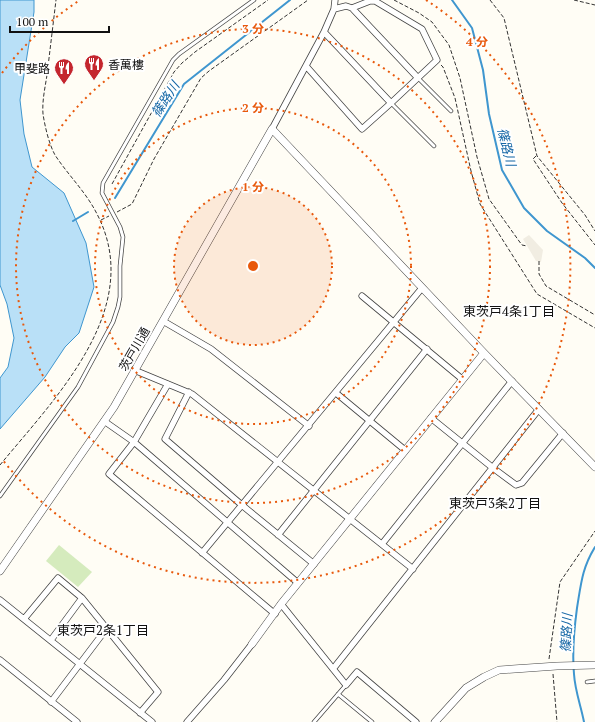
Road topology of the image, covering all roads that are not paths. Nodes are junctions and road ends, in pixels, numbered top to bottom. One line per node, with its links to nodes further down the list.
1 (254, 0): 37 (lane)
2 (335, 0): 4 (street)
3 (352, 8): 4 (street); 7 (street); 7 (street)
4 (334, 9): 5 (street)
5 (324, 32): 6 (street); 8 (street)
6 (306, 66): 8 (street); 10 (street)
7 (418, 78): 8 (street); 9 (lane)
8 (391, 103): 11 (lane)
9 (451, 111)
10 (272, 129): 12 (street); 14 (street, 茨戸川通)
11 (434, 146)
12 (422, 288): 15 (street); 17 (street)
13 (362, 296): 15 (street)
14 (163, 321): 18 (street, 茨戸川通); 28 (street)
15 (394, 322): 16 (street); 23 (street)
16 (427, 349): 19 (street); 27 (street)
17 (484, 353): 19 (street); 20 (street)
18 (134, 370): 21 (street); 26 (street, 茨戸川通)
19 (462, 379): 25 (street)
20 (512, 381): 24 (street); 31 (street)
21 (168, 384): 22 (street); 30 (street)
22 (189, 392): 33 (street); 38 (street)
23 (336, 393): 27 (street); 28 (street)
24 (539, 409): 29 (street); 35 (street)
25 (431, 418): 31 (street); 32 (street)
26 (104, 421): 30 (street); 46 (street, 茨戸川通)
27 (370, 421): 32 (street); 36 (street)
28 (309, 426): 33 (street)
29 (563, 433): 34 (street); 35 (street)
30 (134, 442): 40 (street); 43 (street)
31 (462, 443): 35 (street); 42 (street)
32 (405, 450): 39 (street)
33 (279, 462): 36 (street); 38 (street)
34 (595, 467)
35 (493, 468): 45 (street)
36 (314, 490): 39 (street); 41 (street)
37 (0, 496)
38 (243, 506): 40 (street); 41 (street)
39 (350, 519): 42 (street); 44 (street)
40 (228, 523): 43 (street); 47 (street)
41 (278, 535): 44 (street)
42 (382, 544): 45 (street)
43 (202, 553): 51 (street)
44 (314, 564): 47 (street)
45 (412, 569): 59 (street)
46 (0, 571)
47 (298, 583): 50 (street)
48 (82, 598): 52 (street); 53 (street); 54 (street)
49 (0, 600): 52 (street)
50 (281, 604): 51 (street); 59 (street)
51 (275, 614): 55 (street)
52 (24, 619): 54 (street)
53 (107, 628): 57 (street); 65 (street)
54 (51, 640): 57 (street)
55 (252, 644): 68 (street)
56 (0, 660): 64 (street)
57 (80, 664): 64 (street); 65 (street)
58 (595, 665): 72 (street)
59 (333, 668): 62 (street)
60 (587, 682): 61 (lane)
61 (595, 682)
62 (346, 685): 63 (lane); 71 (street)
63 (338, 694): 69 (lane); 70 (lane)
64 (51, 702): 66 (street)
65 (140, 713): 67 (street)
66 (77, 722)
67 (152, 722)
68 (187, 722)
69 (314, 722)
70 (372, 722)
71 (416, 722)
72 (435, 722)

